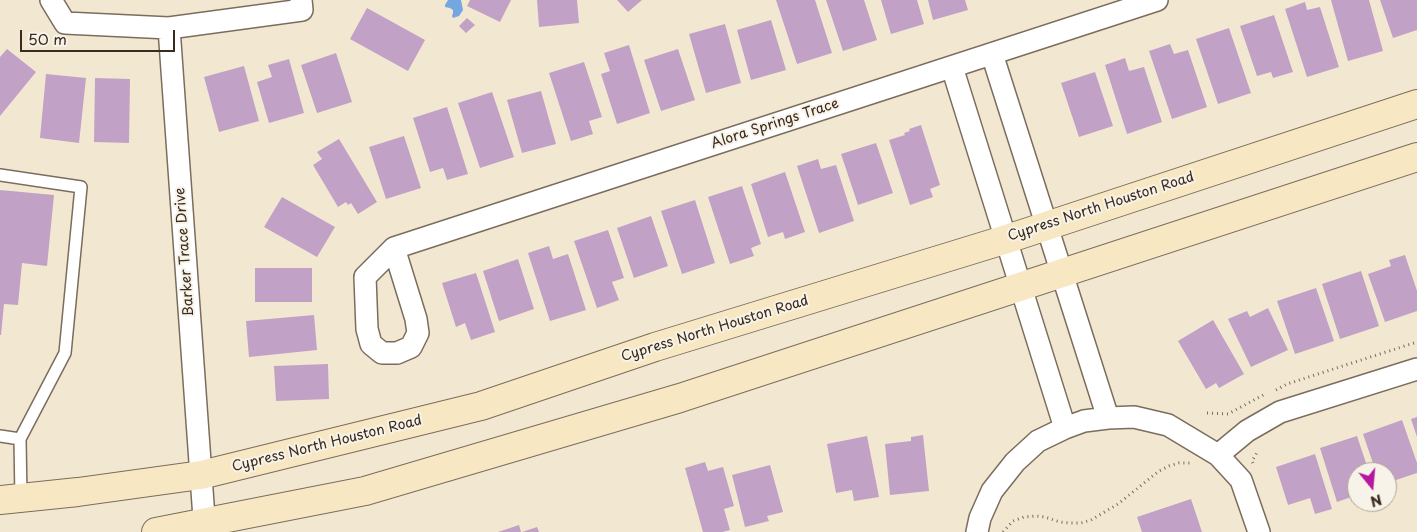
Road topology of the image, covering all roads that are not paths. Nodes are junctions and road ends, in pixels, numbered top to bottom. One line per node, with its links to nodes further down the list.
1 (51, 0): 4 (street)
2 (1157, 0): 5 (street, Alora Springs Trace)
3 (302, 5): 4 (street)
4 (169, 28): 21 (street, Barker Trace Drive)
5 (992, 54): 6 (street, Alora Springs Trace); 10 (street)
6 (952, 66): 11 (street); 12 (street, Alora Springs Trace)
7 (1417, 104): 10 (main road, Cypress North Houston Road)
8 (1417, 157): 13 (main road)
9 (0, 175): 19 (lane)
10 (1046, 225): 11 (main road, Cypress North Houston Road); 13 (street)
11 (1007, 239): 14 (street); 21 (main road, Cypress North Houston Road)
12 (394, 248)
13 (1062, 274): 14 (main road); 16 (street)
14 (1021, 286): 17 (street); 23 (main road)
15 (1417, 369): 20 (street)
16 (1108, 418): 17 (street); 20 (street)
17 (1065, 428): 25 (street)
18 (0, 436): 19 (lane)
19 (20, 439): 22 (lane)
20 (1218, 455): 26 (street)
21 (201, 475): 22 (main road, Cypress North Houston Road); 23 (street, Barker Trace Drive)
22 (11, 499)
23 (205, 528): 24 (main road)
24 (156, 532)
25 (977, 532)
26 (1258, 532)

